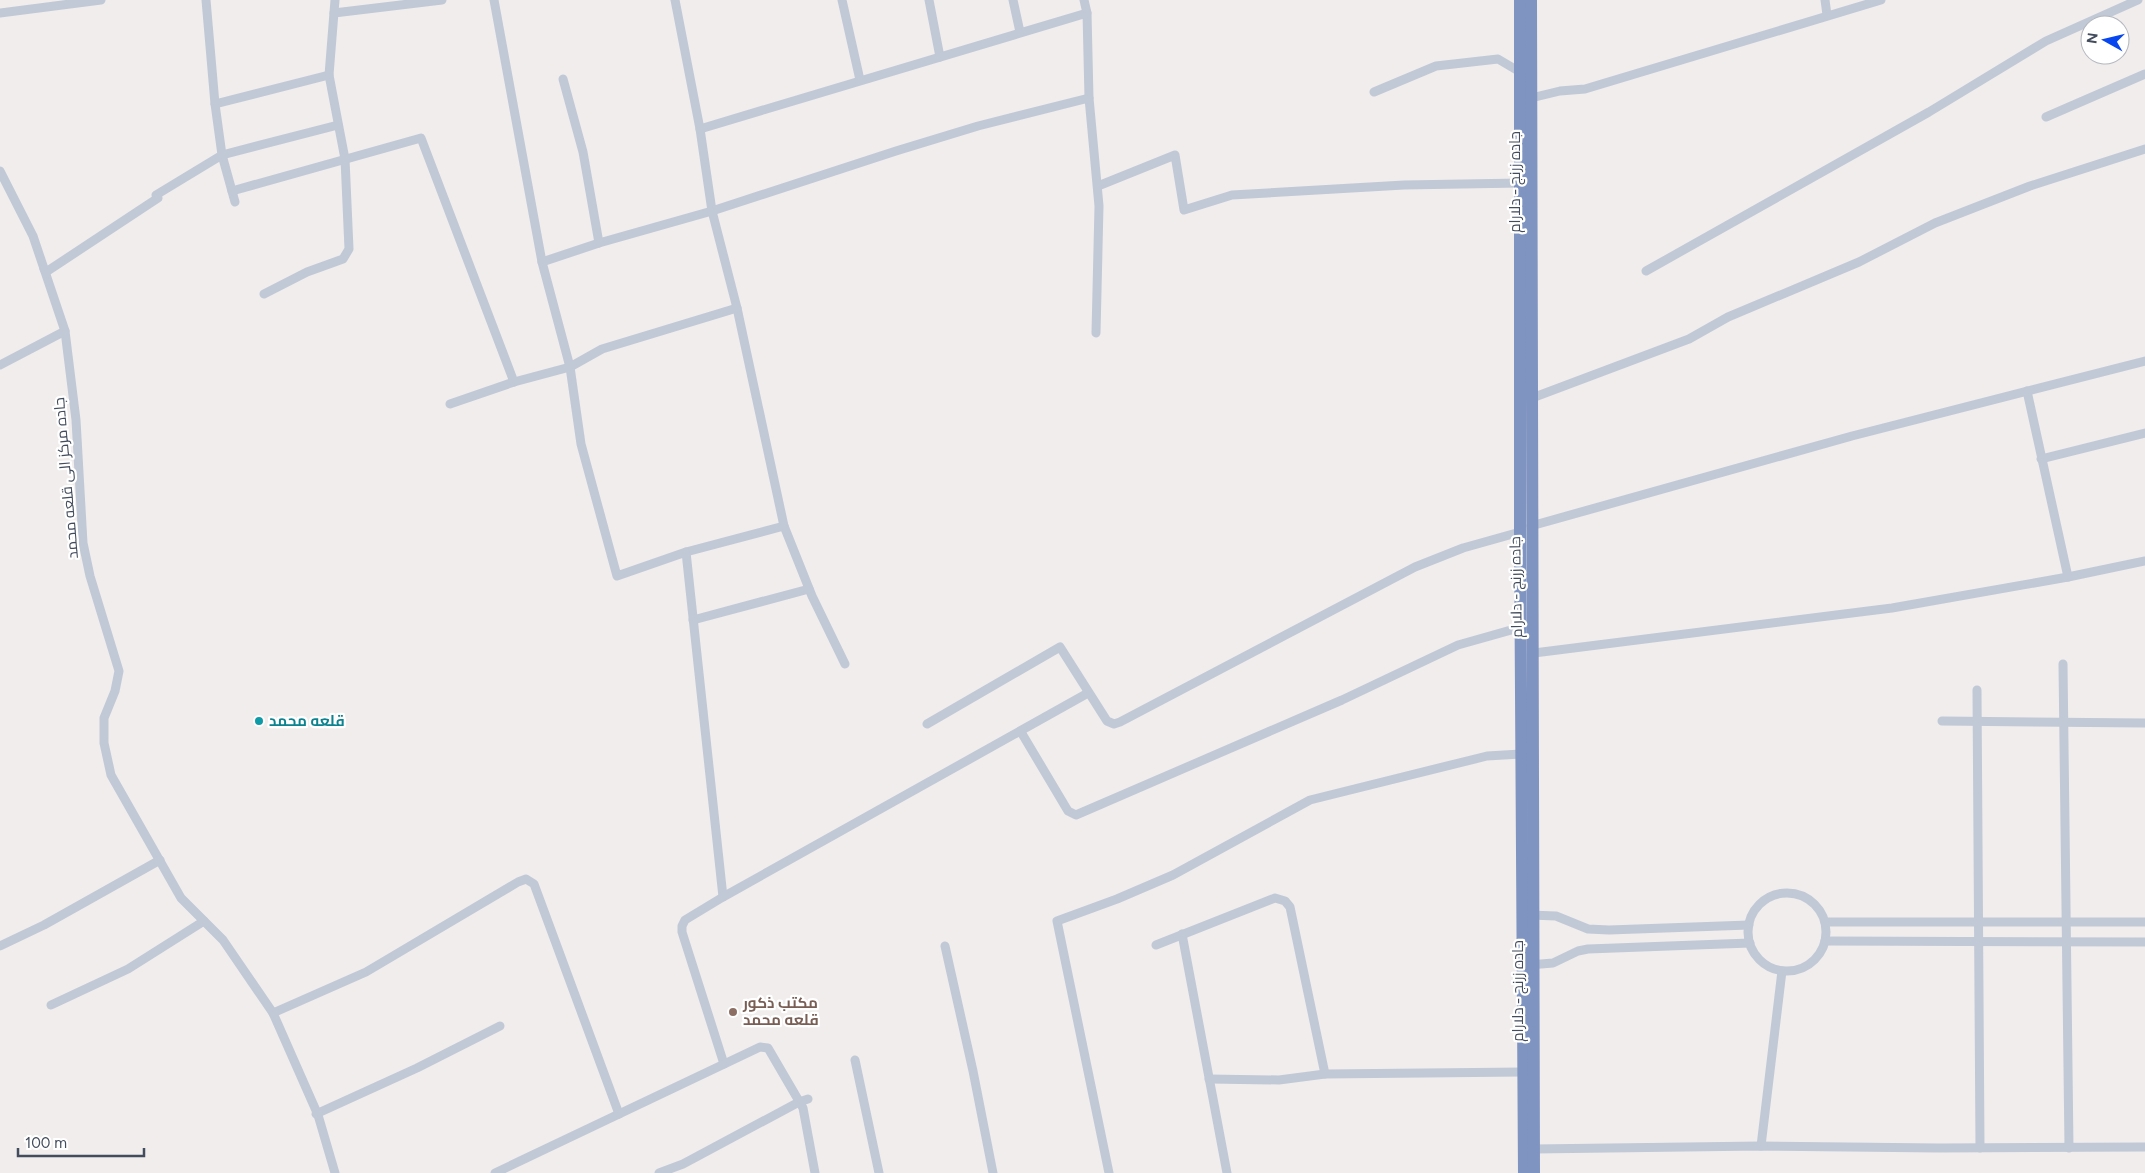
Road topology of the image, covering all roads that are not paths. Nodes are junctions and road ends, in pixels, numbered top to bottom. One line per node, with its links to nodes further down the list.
1 (102, 0): 16 (street)
2 (206, 0): 30 (street)
3 (335, 0): 17 (street)
4 (442, 0): 17 (street)
5 (494, 0): 44 (street)
6 (675, 0): 33 (street)
7 (842, 0): 26 (street)
8 (929, 0): 21 (street)
9 (1013, 0): 20 (street)
10 (1084, 0): 18 (street)
11 (1520, 0): 22 (highway, جاده زرنج - دلارام)
12 (1531, 0): 22 (highway, جاده زرنج - دلارام)
13 (1825, 0): 19 (street)
14 (1881, 0): 19 (street)
15 (2138, 0): 46 (street)
16 (0, 13)
17 (334, 13): 24 (street)
18 (1087, 13): 20 (street); 28 (street)
19 (1828, 15): 29 (street)
20 (1020, 32): 21 (street)
21 (940, 57): 26 (street)
22 (1526, 71): 27 (street); 29 (highway, جاده زرنج - دلارام); 38 (highway, جاده زرنج - دلارام)
23 (2145, 74): 31 (street)
24 (329, 75): 30 (street); 32 (street)
25 (563, 79): 43 (street)
26 (860, 80): 33 (street)
27 (1374, 92)
28 (1089, 98): 39 (street); 42 (street)
29 (1531, 98): 56 (highway, جاده زرنج - دلارام)
30 (215, 104): 35 (street)
31 (2046, 117)
32 (338, 125): 35 (street); 36 (street)
33 (700, 129): 42 (street)
34 (2145, 149): 56 (street)
35 (222, 154): 40 (street); 45 (street)
36 (345, 159): 40 (street); 47 (street); 54 (street)
37 (0, 171): 45 (street, جاده مرکز الی قلعه محمد)
38 (1521, 183): 39 (street); 61 (highway, جاده زرنج - دلارام)
39 (1098, 186): 50 (street)
40 (232, 191): 41 (street)
41 (235, 202)
42 (712, 211): 43 (street); 48 (street)
43 (599, 243): 44 (street)
44 (542, 262): 53 (street)
45 (44, 268): 49 (street, جاده مرکز الی قلعه محمد)
46 (1646, 271)
47 (264, 294)
48 (737, 308): 53 (street); 60 (street)
49 (65, 331): 52 (street); 80 (street, جاده مرکز الی قلعه محمد)
50 (1096, 332)
51 (2145, 361): 55 (street)
52 (0, 365)
53 (570, 367): 54 (street); 62 (street)
54 (514, 382): 57 (street)
55 (2027, 391): 59 (street); 61 (street)
56 (1532, 398): 61 (highway, جاده زرنج - دلارام)
57 (450, 404)
58 (2145, 433): 59 (street)
59 (2041, 459): 64 (street)
60 (784, 526): 62 (street); 65 (street)
61 (1525, 529): 67 (highway, جاده زرنج - دلارام); 72 (street)
62 (686, 552): 66 (street)
63 (2145, 561): 64 (street)
64 (2068, 577): 68 (street)
65 (809, 589): 66 (street); 69 (street)
66 (693, 620): 81 (street)
67 (1527, 625): 68 (highway, جاده زرنج - دلارام); 78 (street); 79 (highway, جاده زرنج - دلارام)
68 (1534, 653): 82 (highway, جاده زرنج - دلارام)
69 (845, 664)
70 (2063, 664): 75 (street)
71 (1976, 690): 74 (street)
72 (1088, 693): 77 (street); 78 (street)
73 (1942, 721): 74 (street)
74 (1977, 721): 75 (street); 85 (street)
75 (2064, 722): 76 (street); 86 (street)
76 (2145, 723)
77 (927, 724)
78 (1021, 732): 81 (street)
79 (1521, 754): 82 (highway, جاده زرنج - دلارام); 123 (street)
80 (160, 860): 83 (street, جاده مرکز الی قلعه محمد); 96 (street)
81 (723, 897): 104 (street)
82 (1528, 915): 88 (street); 98 (highway, جاده زرنج - دلارام)
83 (204, 921): 100 (street); 101 (street, جاده مرکز الی قلعه محمد)
84 (1825, 922): 85 (street); 88 (street); 90 (street)
85 (1978, 922): 86 (street); 91 (street)
86 (2066, 922): 87 (street); 92 (street)
87 (2145, 922)
88 (1749, 925): 94 (street)
89 (1182, 934): 95 (street); 106 (street); 107 (street)
90 (1826, 941): 91 (street); 99 (street)
91 (1978, 941): 92 (street); 113 (street)
92 (2067, 942): 93 (street); 114 (street)
93 (2145, 942)
94 (1750, 943): 98 (street); 99 (street)
95 (1156, 945)
96 (0, 946)
97 (946, 946): 122 (street)
98 (1528, 965): 105 (highway, جاده زرنج - دلارام); 115 (highway, جاده زرنج - دلارام)
99 (1782, 971): 111 (street)
100 (51, 1005)
101 (273, 1013): 109 (street, جاده مرکز الی قلعه محمد); 110 (street)
102 (500, 1026): 109 (street)
103 (855, 1060): 121 (street)
104 (724, 1064): 108 (street); 110 (street)
105 (1523, 1072): 106 (street); 125 (highway, جاده زرنج - دلارام)
106 (1325, 1074): 107 (street)
107 (1209, 1079): 124 (street)
108 (803, 1101): 116 (street); 120 (street)
109 (316, 1114): 117 (street, جاده مرکز الی قلعه محمد)
110 (619, 1114): 118 (street)
111 (1761, 1146): 113 (street); 115 (street)
112 (2145, 1147): 114 (street)
113 (1980, 1148): 114 (street)
114 (2069, 1148)
115 (1534, 1149): 126 (highway, جاده زرنج - دلارام)
116 (685, 1168): 119 (street)
117 (335, 1173)
118 (496, 1173)
119 (659, 1173)
120 (814, 1173)
121 (879, 1173)
122 (992, 1173)
123 (1109, 1173)
124 (1227, 1173)
125 (1524, 1173)
126 (1534, 1173)

